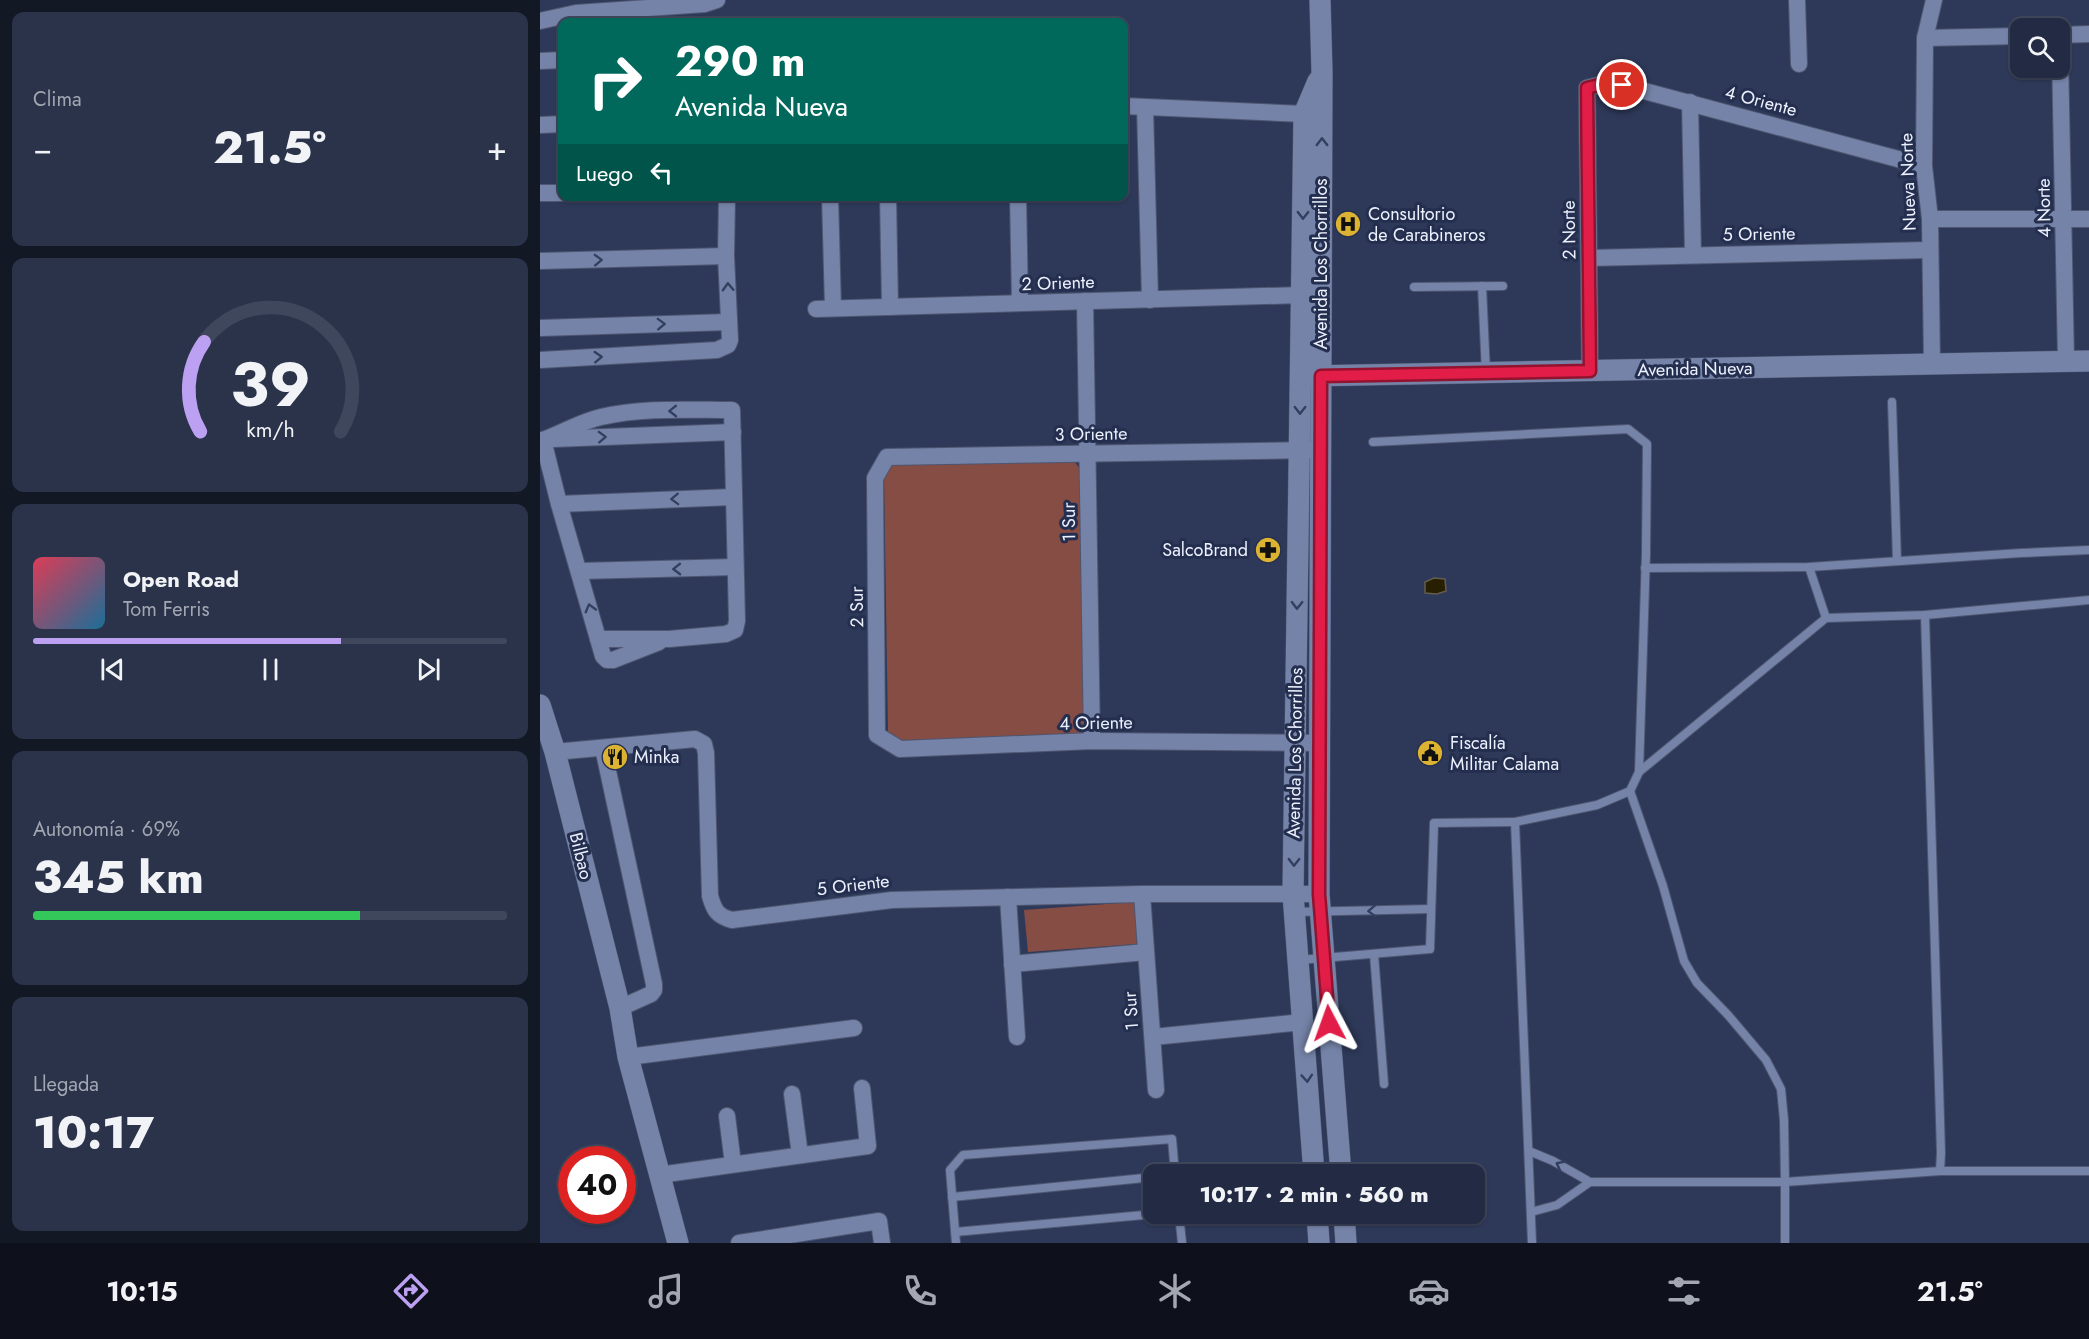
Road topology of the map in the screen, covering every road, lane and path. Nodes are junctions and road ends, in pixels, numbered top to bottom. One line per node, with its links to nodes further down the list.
1 (717, 0): 5 (street)
2 (1320, 0): 13 (street, Avenida Los Chorrillos)
3 (1797, 0): 12 (street)
4 (1935, 0): 9 (street, Nueva Norte)
5 (540, 21)
6 (2089, 34): 7 (street)
7 (2070, 35)
8 (2010, 36): 9 (street)
9 (1925, 38): 22 (street, Nueva Norte)
10 (558, 60): 11 (street)
11 (540, 61)
12 (1799, 64)
13 (1322, 72): 19 (street); 53 (street, Avenida Los Chorrillos, one-way to 13)
14 (2061, 78): 30 (street, 4 Norte)
15 (1587, 88): 16 (street, 4 Oriente); 35 (street, 2 Norte)
16 (1690, 102): 22 (street, 4 Oriente); 33 (street)
17 (1128, 106): 18 (street)
18 (1146, 107): 19 (street); 41 (street)
19 (1304, 114): 40 (street, Avenida Los Chorrillos, one-way to 40)
20 (558, 124): 21 (street)
21 (540, 125)
22 (1924, 166): 29 (street, Nueva Norte)
23 (540, 193): 24 (street)
24 (558, 193)
25 (727, 201): 34 (street)
26 (830, 201): 44 (street, 2 Oriente)
27 (888, 201): 44 (street)
28 (1018, 201): 43 (street)
29 (1930, 219): 30 (street); 32 (street, Nueva Norte)
30 (2064, 219): 31 (street); 49 (street, 4 Norte)
31 (2089, 219)
32 (1929, 250): 33 (street, 5 Oriente); 50 (street, Nueva Norte)
33 (1693, 255): 35 (street, 5 Oriente)
34 (726, 256): 36 (street, one-way to 34); 45 (street, one-way to 34)
35 (1588, 258): 51 (street, 2 Norte)
36 (540, 261)
37 (1482, 286): 38 (lane); 39 (lane); 52 (lane)
38 (1503, 286)
39 (1414, 287)
40 (1302, 296): 41 (street, 2 Oriente); 53 (street, Avenida Los Chorrillos)
41 (1150, 300): 42 (street, 2 Oriente)
42 (1085, 302): 43 (street, 2 Oriente); 60 (street, 1 Sur)
43 (1020, 303): 44 (street, 2 Oriente)
44 (890, 307)
45 (729, 322): 46 (street, one-way to 45); 47 (street, one-way to 45)
46 (540, 328)
47 (540, 360)
48 (2089, 361): 49 (street, Avenida Nueva)
49 (2066, 362): 50 (street, Avenida Nueva)
50 (1932, 364): 51 (street, Avenida Nueva)
51 (1590, 371): 52 (street, Avenida Nueva)
52 (1486, 373): 53 (street, Avenida Nueva)
53 (1311, 376): 58 (street, Avenida Los Chorrillos, one-way to 58); 59 (street, Avenida Los Chorrillos)
54 (1892, 402): 65 (lane)
55 (733, 432): 56 (street, one-way to 55); 56 (street, one-way to 56); 62 (street)
56 (542, 440): 63 (street)
57 (1372, 442): 68 (lane)
58 (1299, 450): 59 (street, 3 Oriente); 60 (street, 3 Oriente); 70 (street, Avenida Los Chorrillos)
59 (1321, 450): 71 (street, Avenida Los Chorrillos)
60 (1088, 453): 61 (street, 3 Oriente); 77 (street, 1 Sur)
61 (875, 478): 76 (street, 2 Sur)
62 (733, 497): 63 (street, one-way to 63); 66 (street)
63 (559, 504): 69 (street)
64 (2089, 550): 65 (lane)
65 (1897, 561): 67 (lane)
66 (735, 567): 69 (street, one-way to 69); 69 (street, one-way to 69)
67 (1809, 567): 68 (lane); 74 (lane)
68 (1646, 568): 82 (lane)
69 (580, 571)
70 (1298, 577): 71 (street); 78 (street, Avenida Los Chorrillos, one-way to 78)
71 (1320, 578): 79 (street, Avenida Los Chorrillos)
72 (2089, 600): 73 (lane)
73 (1925, 615): 74 (lane); 112 (lane)
74 (1826, 618): 82 (lane)
75 (540, 705): 81 (street, Bilbao)
76 (877, 735): 77 (street, 4 Oriente)
77 (1092, 741): 78 (street, 4 Oriente)
78 (1295, 742): 79 (street, 4 Oriente); 87 (street, Avenida Los Chorrillos, one-way to 87)
79 (1319, 743): 88 (street, Avenida Los Chorrillos)
80 (603, 748): 81 (street, 5 Oriente); 86 (street, 5 Oriente); 95 (street)
81 (555, 753): 95 (street, Bilbao)
82 (1639, 772): 83 (lane)
83 (1630, 791): 84 (lane); 117 (lane)
84 (1515, 822): 89 (lane); 106 (lane)
85 (1142, 894): 86 (street, 5 Oriente); 87 (street, 5 Oriente); 90 (street, 1 Sur)
86 (1008, 897): 94 (street)
87 (1294, 903): 88 (street, 5 Oriente); 93 (street, Avenida Los Chorrillos)
88 (1319, 903): 89 (lane, one-way to 88); 92 (street, Avenida Los Chorrillos)
89 (1431, 909): 91 (lane)
90 (1146, 952): 94 (street); 99 (street, 1 Sur)
91 (1374, 954): 92 (lane); 101 (lane)
92 (1324, 958): 93 (lane); 111 (street, Avenida Los Chorrillos)
93 (1298, 960): 96 (street, Avenida Los Chorrillos)
94 (1012, 964): 98 (street)
95 (620, 1008): 100 (street, Bilbao)
96 (1303, 1022): 99 (street); 110 (street, Avenida Los Chorrillos, one-way to 110)
97 (854, 1028): 100 (street)
98 (1017, 1037)
99 (1153, 1037): 103 (street, 1 Sur)
100 (628, 1057): 114 (street, Bilbao)
101 (1384, 1084)
102 (862, 1088): 107 (street)
103 (1156, 1090)
104 (792, 1094): 107 (street)
105 (727, 1116): 108 (street)
106 (1529, 1151): 116 (lane, one-way to 106); 119 (lane)
107 (800, 1155): 108 (street)
108 (733, 1164): 114 (street)
109 (1174, 1164): 118 (lane)
110 (1313, 1164)
111 (1340, 1164)
112 (1940, 1171): 113 (lane); 117 (lane)
113 (2089, 1171)
114 (659, 1175): 126 (street, Bilbao)
115 (1143, 1179): 118 (lane)
116 (1590, 1182): 117 (lane); 119 (lane)
117 (1785, 1182): 134 (lane)
118 (952, 1197): 124 (lane)
119 (1531, 1212): 133 (lane)
120 (1143, 1215): 124 (lane)
121 (1180, 1224): 130 (lane)
122 (1318, 1224): 131 (street)
123 (1345, 1224): 132 (street)
124 (955, 1232): 129 (lane)
125 (806, 1238): 127 (street); 128 (street)
126 (678, 1243)
127 (739, 1243)
128 (882, 1243)
129 (956, 1243)
130 (1182, 1243)
131 (1319, 1243)
132 (1346, 1243)
133 (1532, 1243)
134 (1785, 1243)

